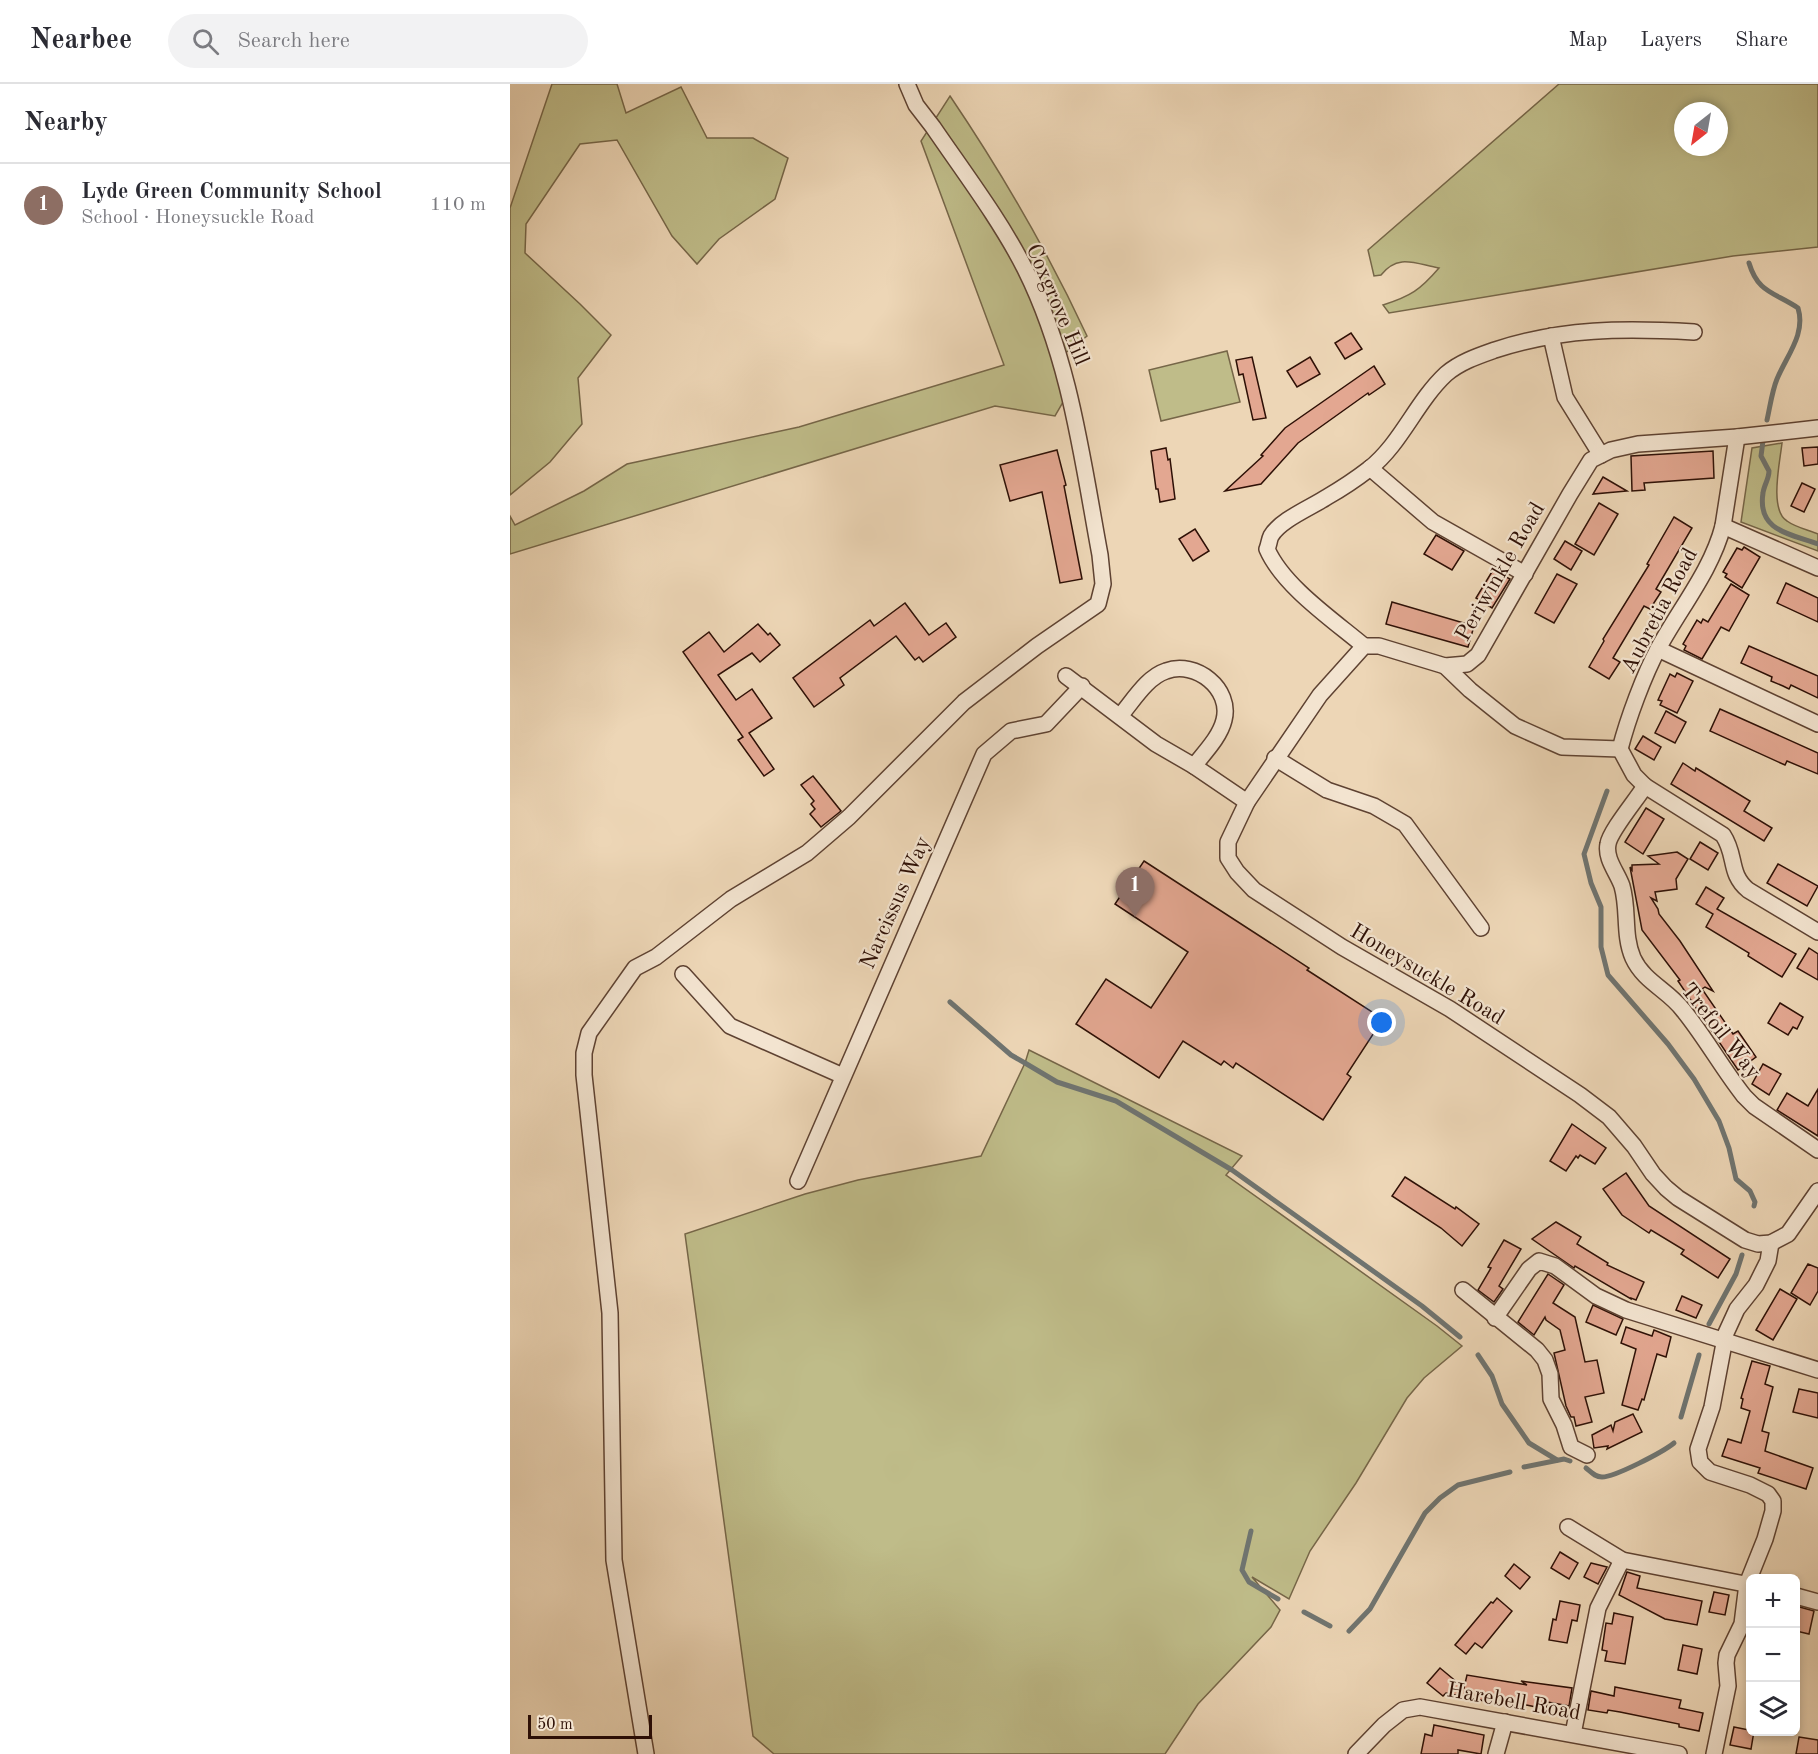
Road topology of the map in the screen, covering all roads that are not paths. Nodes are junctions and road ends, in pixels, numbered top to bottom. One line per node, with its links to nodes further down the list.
1 (907, 84): 45 (street, Coxgrove Hill)
2 (1694, 332): 3 (street)
3 (1551, 336): 6 (street); 7 (street)
4 (1818, 428): 5 (street, Periwinkle Road)
5 (1737, 437): 6 (street, Periwinkle Road); 8 (street, Aubretia Road)
6 (1601, 455): 10 (street, Periwinkle Road)
7 (1370, 468): 10 (street); 11 (street)
8 (1723, 526): 9 (street); 12 (street, Aubretia Road)
9 (1818, 568)
10 (1525, 574): 13 (street, Periwinkle Road)
11 (1364, 646): 13 (street, Periwinkle Road); 19 (street)
12 (1658, 649): 17 (street); 18 (street, Aubretia Road)
13 (1445, 666): 18 (street)
14 (1066, 676): 15 (street)
15 (1082, 686): 16 (street); 26 (street, Narcissus Way)
16 (1120, 716): 20 (street); 20 (street)
17 (1818, 724)
18 (1620, 749): 21 (street)
19 (1275, 758): 22 (street); 23 (street)
20 (1194, 766): 22 (street)
21 (1645, 786): 24 (street); 27 (street, Trefoil Way)
22 (1247, 802): 30 (street, Honeysuckle Road)
23 (1481, 928)
24 (1818, 932)
25 (683, 974): 26 (street)
26 (843, 1076): 28 (street, Narcissus Way)
27 (1818, 1150)
28 (798, 1181)
29 (1818, 1191): 30 (street)
30 (1771, 1243): 33 (street)
31 (1463, 1290): 32 (street)
32 (1496, 1318): 33 (street); 35 (street)
33 (1723, 1341): 34 (street); 38 (street)
34 (1818, 1370)
35 (1587, 1455)
36 (1568, 1527): 37 (street)
37 (1622, 1560): 39 (street); 44 (street)
38 (1753, 1574)
39 (1746, 1584)
40 (1800, 1597): 42 (street)
41 (1746, 1602): 49 (street)
42 (1818, 1602)
43 (1505, 1722): 44 (street, Harebell Road); 46 (street, Harebell Road); 47 (street)
44 (1573, 1734): 48 (street, Harebell Road)
45 (646, 1754)
46 (1356, 1754)
47 (1496, 1754)
48 (1679, 1754)
49 (1714, 1754)

